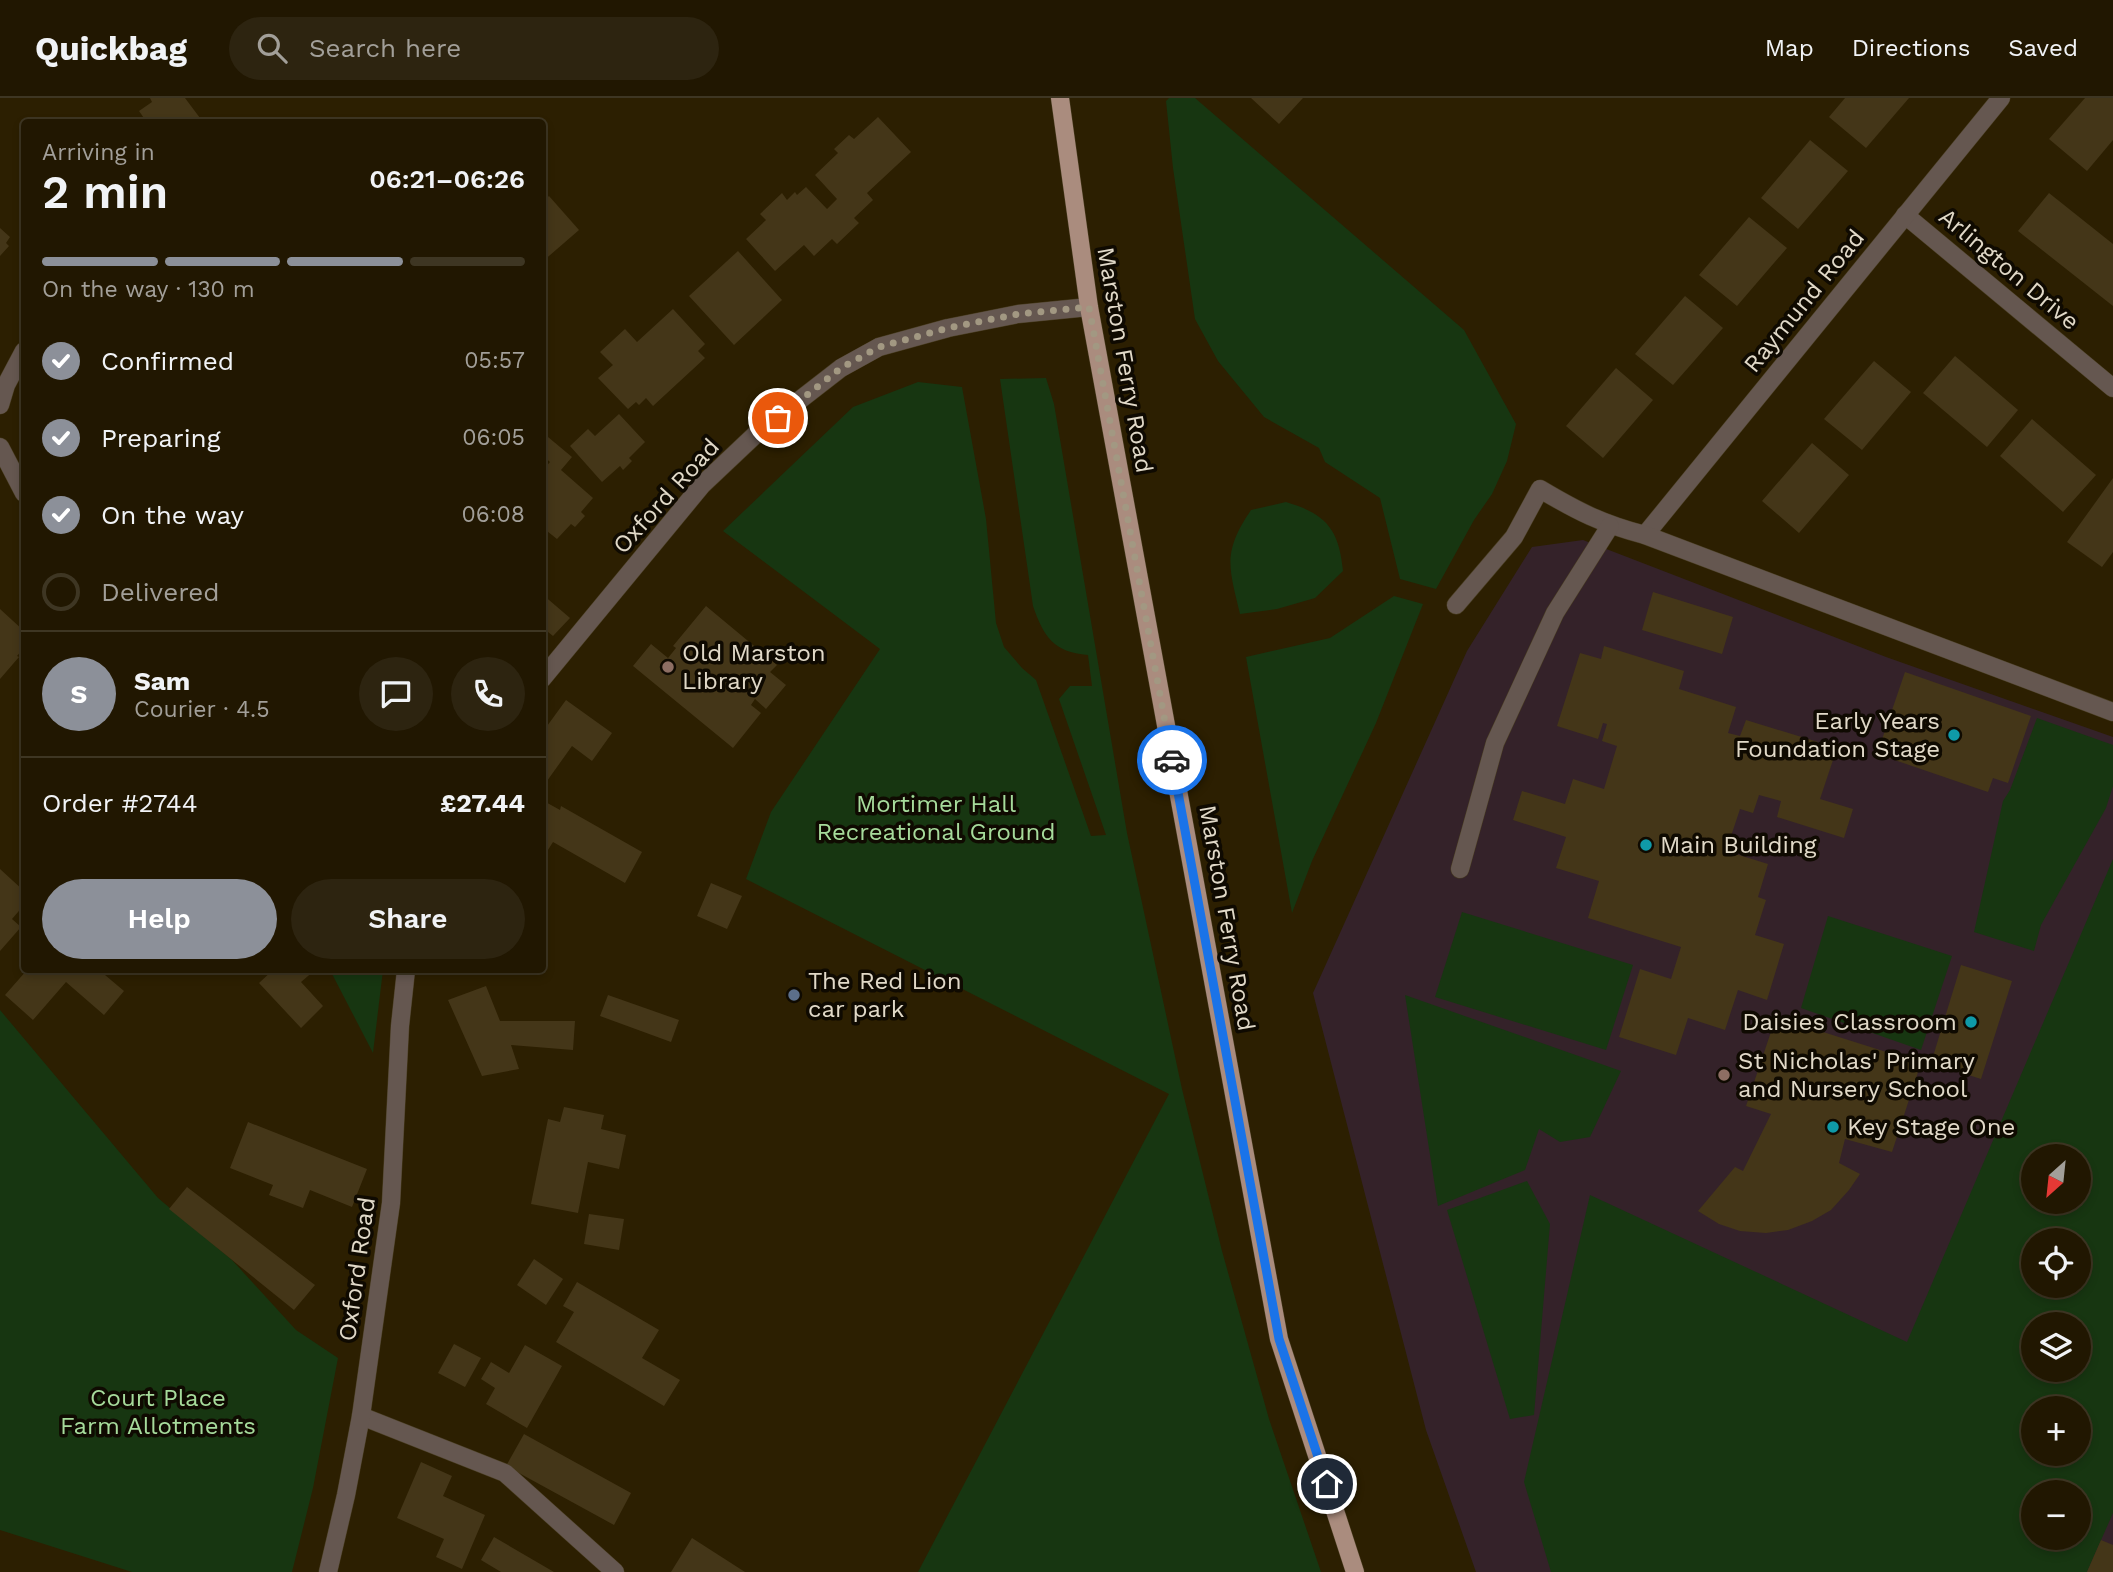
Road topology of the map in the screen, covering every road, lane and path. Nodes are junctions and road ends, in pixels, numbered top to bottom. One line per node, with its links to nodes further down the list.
1 (1060, 98): 4 (main road, Marston Ferry Road)
2 (2001, 98): 3 (street, Raymund Road)
3 (1905, 215): 6 (street, Arlington Drive); 11 (street, Raymund Road)
4 (1089, 307): 13 (street, Oxford Road); 20 (main road, Marston Ferry Road)
5 (21, 357): 7 (street)
6 (2113, 388)
7 (0, 405)
8 (0, 447): 9 (street)
9 (21, 487)
10 (1610, 526): 11 (street); 12 (street); 15 (street)
11 (1644, 535): 14 (street)
12 (1456, 605)
13 (546, 674)
14 (2113, 712)
15 (1460, 869)
16 (405, 973): 17 (street, Oxford Road)
17 (361, 1416): 18 (street, Oxford Road); 19 (street)
18 (328, 1572)
19 (615, 1572)
20 (1355, 1572)

